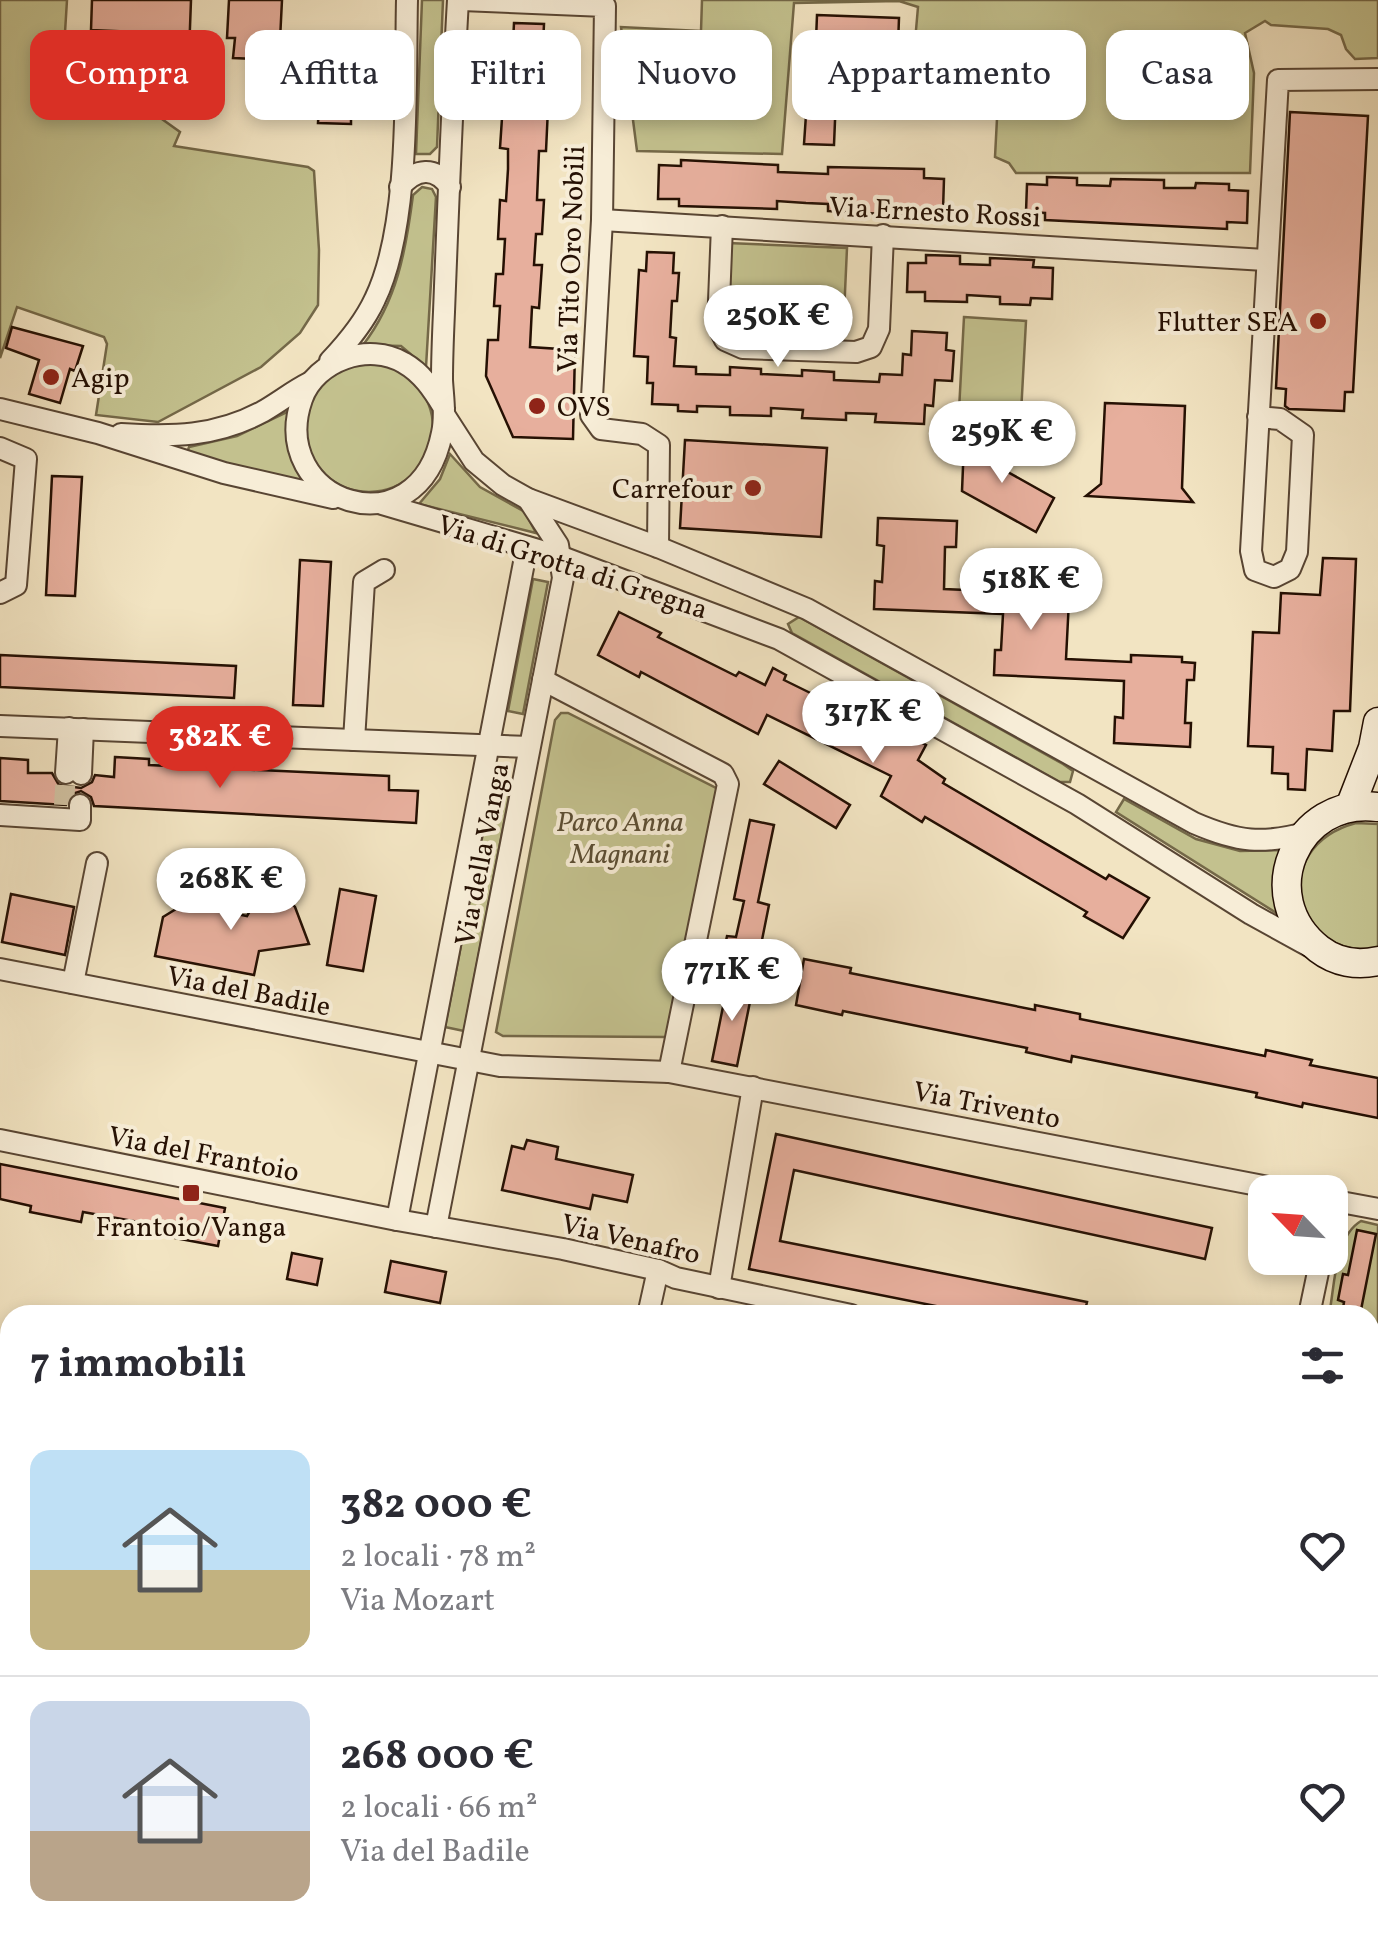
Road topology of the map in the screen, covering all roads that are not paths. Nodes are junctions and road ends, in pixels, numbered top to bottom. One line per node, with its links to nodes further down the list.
1 (407, 0): 4 (street)
2 (460, 0): 5 (street); 6 (street, Via Tito Oro Nobili)
3 (1378, 79): 9 (street)
4 (400, 187): 5 (street); 10 (street)
5 (450, 187): 12 (street)
6 (602, 220): 7 (street, Via Ernesto Rossi); 19 (street, Via Tito Oro Nobili)
7 (722, 226): 8 (street, Via Ernesto Rossi); 8 (street)
8 (883, 235): 9 (street, Via Ernesto Rossi)
9 (1265, 260): 13 (street)
10 (315, 378): 12 (street); 14 (street); 17 (street)
11 (0, 409): 14 (street)
12 (444, 412): 16 (street, Via di Grotta di Gregna); 18 (street)
13 (1258, 417): 13 (street)
14 (98, 433): 17 (street)
15 (0, 448): 23 (street)
16 (528, 498): 19 (street, Via di Grotta di Gregna); 21 (street)
17 (340, 499): 18 (street)
18 (382, 504): 20 (street, Via di Grotta di Gregna)
19 (658, 546): 24 (street, Via di Grotta di Gregna)
20 (527, 547): 21 (street, Via di Grotta di Gregna); 31 (street, Via della Vanga)
21 (562, 557): 25 (street, Via di Grotta di Gregna); 26 (street, Via della Vanga)
22 (384, 570): 30 (street)
23 (0, 593)
24 (780, 598): 25 (street); 33 (street, Via di Grotta di Gregna)
25 (763, 632): 35 (street, Via di Grotta di Gregna)
26 (543, 680): 32 (street, Via della Vanga); 48 (street)
27 (1378, 722): 36 (street)
28 (0, 726): 29 (street)
29 (76, 728): 30 (street); 34 (street)
30 (354, 740): 31 (street)
31 (487, 745): 32 (street); 45 (street, Via della Vanga)
32 (529, 747): 46 (street, Via della Vanga)
33 (1096, 770): 35 (street); 39 (street, Via di Grotta di Gregna)
34 (74, 774)
35 (1077, 804): 41 (street, Via di Grotta di Gregna)
36 (1364, 807): 39 (street, Via di Grotta di Gregna)
37 (72, 812): 38 (street)
38 (0, 815)
39 (1309, 832): 41 (street)
40 (97, 864): 44 (street)
41 (1327, 955): 42 (street, Via di Grotta di Gregna)
42 (1375, 965)
43 (0, 969): 44 (street, Via del Badile)
44 (73, 983): 45 (street, Via del Badile)
45 (429, 1053): 46 (street, Via del Badile); 54 (street, Via della Vanga)
46 (470, 1060): 47 (street, Via del Badile); 55 (street, Via della Vanga)
47 (615, 1071): 48 (street, Via Trivento)
48 (669, 1072): 49 (street, Via Trivento)
49 (753, 1087): 51 (street, Via Trivento); 58 (street)
50 (0, 1140): 54 (street, Via del Frantoio)
51 (1248, 1183)
52 (1348, 1207): 53 (street)
53 (1378, 1209)
54 (397, 1220): 55 (street, Via Venafro)
55 (436, 1228): 56 (street, Via Venafro)
56 (658, 1270): 58 (street, Via Venafro); 59 (street)
57 (1318, 1275): 61 (street)
58 (718, 1288): 60 (street, Via Venafro)
59 (650, 1305)
60 (802, 1305)
61 (1311, 1305)

